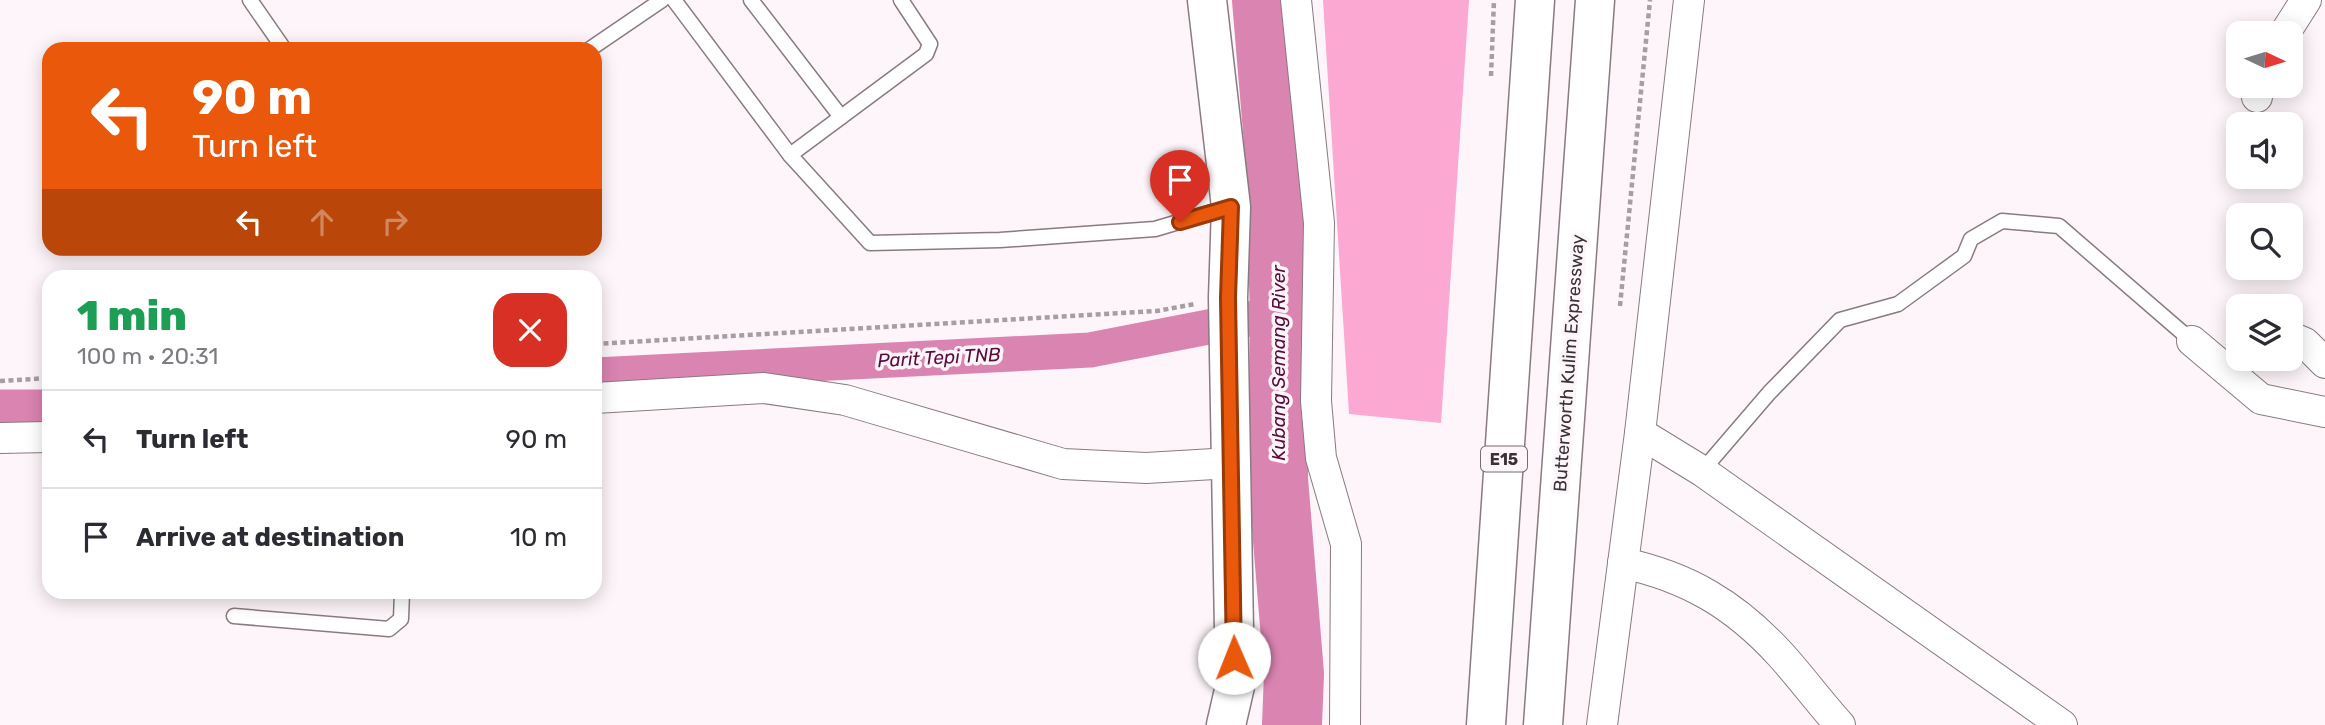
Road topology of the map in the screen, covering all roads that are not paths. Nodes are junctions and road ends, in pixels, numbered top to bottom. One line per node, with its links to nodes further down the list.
1 (250, 0): 13 (lane)
2 (662, 0): 14 (lane)
3 (674, 0): 16 (lane)
4 (751, 0): 15 (lane)
5 (901, 0): 15 (lane)
6 (1207, 0): 17 (main road)
7 (1296, 0): 32 (street)
8 (1535, 0): 33 (main road, E15)
9 (1595, 0): 34 (main road, Butterworth Kulim Expressway)
10 (1689, 0): 23 (street)
11 (2306, 0): 12 (street)
12 (2293, 21)
13 (279, 42)
14 (600, 42)
15 (841, 117): 16 (lane)
16 (790, 155): 17 (lane)
17 (1231, 207): 26 (main road)
18 (2192, 341): 22 (street); 27 (lane)
19 (2303, 343): 20 (street)
20 (2325, 363)
21 (602, 398): 26 (street)
22 (2325, 412)
23 (1640, 433): 27 (street); 28 (street)
24 (42, 437): 25 (street)
25 (0, 438)
26 (1231, 463): 31 (main road)
27 (1702, 471): 37 (street)
28 (1623, 563): 35 (street); 36 (street)
29 (402, 599): 30 (lane)
30 (234, 616)
31 (1226, 725)
32 (1345, 725)
33 (1486, 725)
34 (1543, 725)
35 (1602, 725)
36 (1840, 725)
37 (2062, 725)

